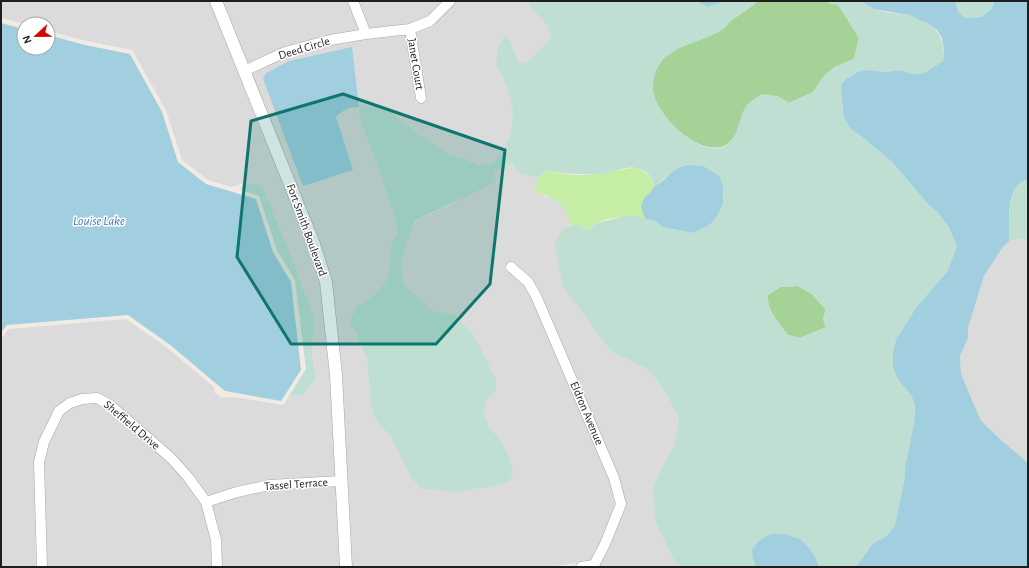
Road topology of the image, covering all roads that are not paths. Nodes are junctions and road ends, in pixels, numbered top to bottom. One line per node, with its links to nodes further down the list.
1 (216, 1): 6 (street, Fort Smith Boulevard)
2 (353, 1): 5 (street)
3 (450, 1): 4 (street, Deed Circle)
4 (410, 29): 5 (street, Deed Circle); 7 (street, Janet Court)
5 (366, 34): 6 (street, Deed Circle)
6 (244, 70): 9 (street, Fort Smith Boulevard)
7 (421, 98)
8 (511, 267): 11 (street, Eldron Avenue)
9 (341, 481): 10 (street, Tassel Terrace); 14 (street, Fort Smith Boulevard)
10 (206, 502): 12 (street, Sheffield Drive); 13 (street, Sheffield Drive)
11 (594, 566): 15 (street)
12 (42, 567)
13 (217, 567)
14 (346, 567)
15 (581, 567)

